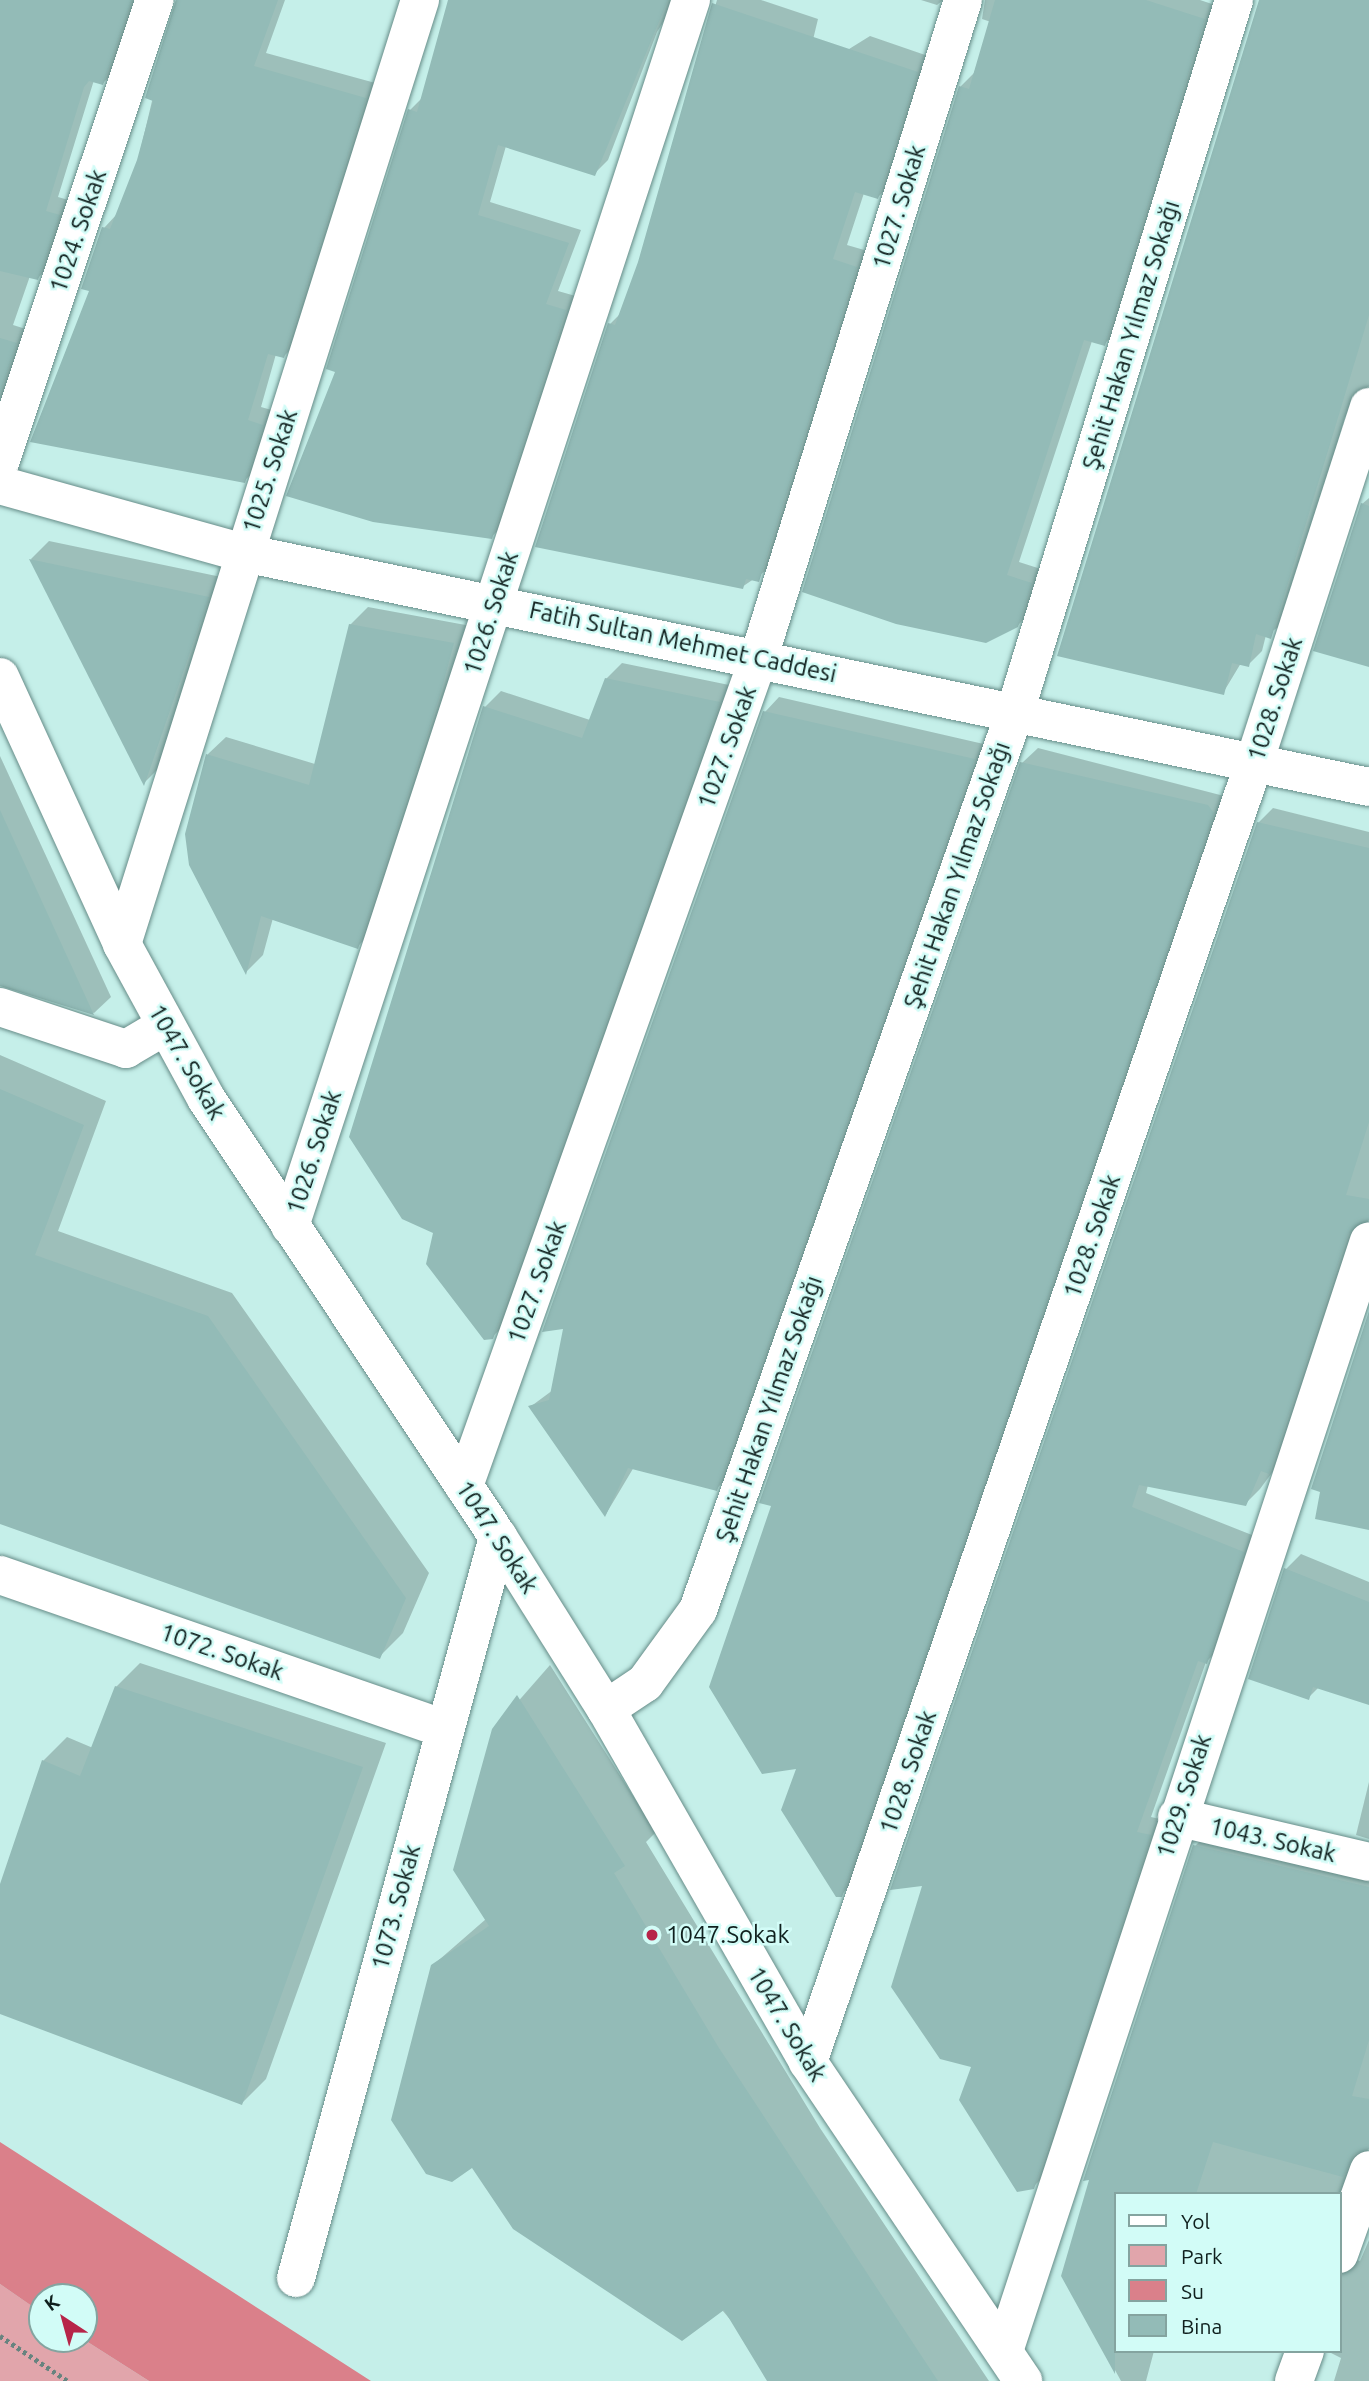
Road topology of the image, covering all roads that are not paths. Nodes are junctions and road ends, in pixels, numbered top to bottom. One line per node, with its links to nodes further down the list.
1 (155, 0): 7 (street, 1024. Sokak)
2 (420, 0): 9 (street, 1025. Sokak)
3 (691, 0): 10 (street, 1026. Sokak)
4 (963, 0): 11 (street, 1027. Sokak)
5 (1234, 0): 13 (street, Şehit Hakan Yılmaz Sokağı)
6 (1369, 407): 14 (street, 1028. Sokak)
7 (0, 461)
8 (0, 485): 9 (street, Fatih Sultan Mehmet Caddesi)
9 (244, 553): 10 (street, Fatih Sultan Mehmet Caddesi); 16 (street, 1025. Sokak)
10 (495, 603): 11 (street, Fatih Sultan Mehmet Caddesi); 19 (street, 1026. Sokak)
11 (759, 657): 13 (street, Fatih Sultan Mehmet Caddesi); 21 (street, 1027. Sokak)
12 (0, 677): 16 (street, 1047. Sokak)
13 (1015, 712): 14 (street, Fatih Sultan Mehmet Caddesi); 24 (street, Şehit Hakan Yılmaz Sokağı)
14 (1255, 760): 15 (street, Fatih Sultan Mehmet Caddesi); 28 (street, 1028. Sokak)
15 (1369, 787)
16 (122, 944): 18 (street, 1047. Sokak)
17 (0, 1007): 18 (street)
18 (165, 1026): 19 (street, 1047. Sokak)
19 (290, 1226): 21 (street, 1047. Sokak)
20 (1369, 1241): 26 (street, 1029. Sokak)
21 (464, 1486): 22 (street, 1047. Sokak)
22 (498, 1536): 24 (street, 1047. Sokak); 25 (street, 1073. Sokak)
23 (0, 1575): 25 (street, 1072. Sokak)
24 (606, 1709): 28 (street, 1047. Sokak)
25 (444, 1729): 31 (street, 1073. Sokak)
26 (1177, 1817): 27 (street, 1043. Sokak); 33 (street, 1029. Sokak)
27 (1369, 1862)
28 (808, 2062): 33 (street, 1047. Sokak)
29 (1369, 2170): 30 (street)
30 (1341, 2248)
31 (296, 2278)
32 (1304, 2353): 34 (street)
33 (1013, 2366)
34 (1294, 2381)

